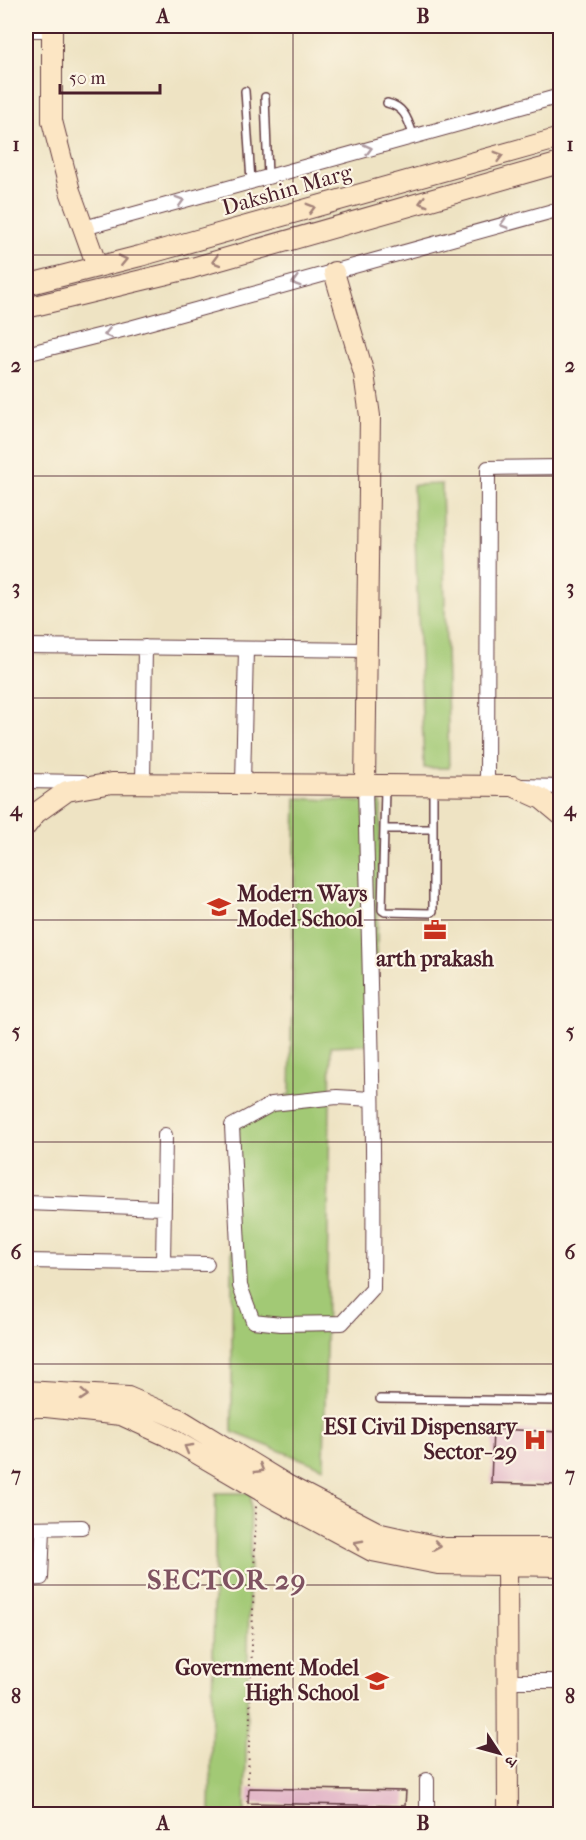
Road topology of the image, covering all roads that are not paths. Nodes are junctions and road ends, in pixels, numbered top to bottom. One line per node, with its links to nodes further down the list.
1 (52, 28): 2 (street); 13 (street)
2 (26, 30)
3 (245, 92): 11 (lane)
4 (561, 96): 7 (street)
5 (265, 97): 10 (lane)
6 (387, 103): 7 (lane)
7 (414, 137): 10 (street, one-way to 7)
8 (561, 138): 14 (street, Dakshin Marg, one-way to 8)
9 (561, 163): 17 (street, one-way to 17)
10 (268, 177): 11 (street)
11 (251, 181): 13 (street, one-way to 11)
12 (561, 209): 15 (street, one-way to 15)
13 (84, 228): 14 (street)
14 (97, 266): 16 (street, Dakshin Marg)
15 (334, 272): 18 (street, one-way to 18); 23 (street)
16 (26, 285)
17 (26, 308)
18 (26, 354)
19 (561, 467): 31 (street)
20 (26, 646): 21 (street)
21 (145, 648): 22 (street); 26 (street)
22 (246, 649): 23 (street); 27 (street)
23 (367, 650): 28 (street)
24 (26, 781): 25 (street)
25 (112, 783): 26 (street); 35 (street)
26 (143, 783): 27 (street)
27 (243, 784): 28 (street)
28 (365, 785): 29 (street); 38 (street)
29 (385, 785): 30 (street); 36 (lane)
30 (433, 785): 31 (street); 37 (lane)
31 (487, 786): 32 (street)
32 (513, 786): 33 (street); 34 (street)
33 (561, 787)
34 (561, 814)
35 (26, 826)
36 (384, 829): 37 (lane); 37 (lane)
37 (433, 829)
38 (372, 1100): 38 (street)
39 (165, 1135): 41 (street)
40 (26, 1203): 41 (street)
41 (163, 1208): 43 (street)
42 (26, 1261): 43 (street)
43 (163, 1264): 44 (street)
44 (207, 1264)
45 (26, 1391): 53 (street, one-way to 53)
46 (380, 1399): 47 (lane)
47 (561, 1401)
48 (26, 1407): 53 (street, one-way to 48)
49 (82, 1527): 51 (street)
50 (26, 1528): 51 (street)
51 (43, 1529): 55 (street)
52 (561, 1548): 53 (street)
53 (507, 1557): 54 (street); 56 (street)
54 (561, 1566)
55 (26, 1579)
56 (507, 1681): 57 (street); 60 (street)
57 (561, 1681)
58 (427, 1779): 59 (street)
59 (427, 1815)
60 (508, 1815)

